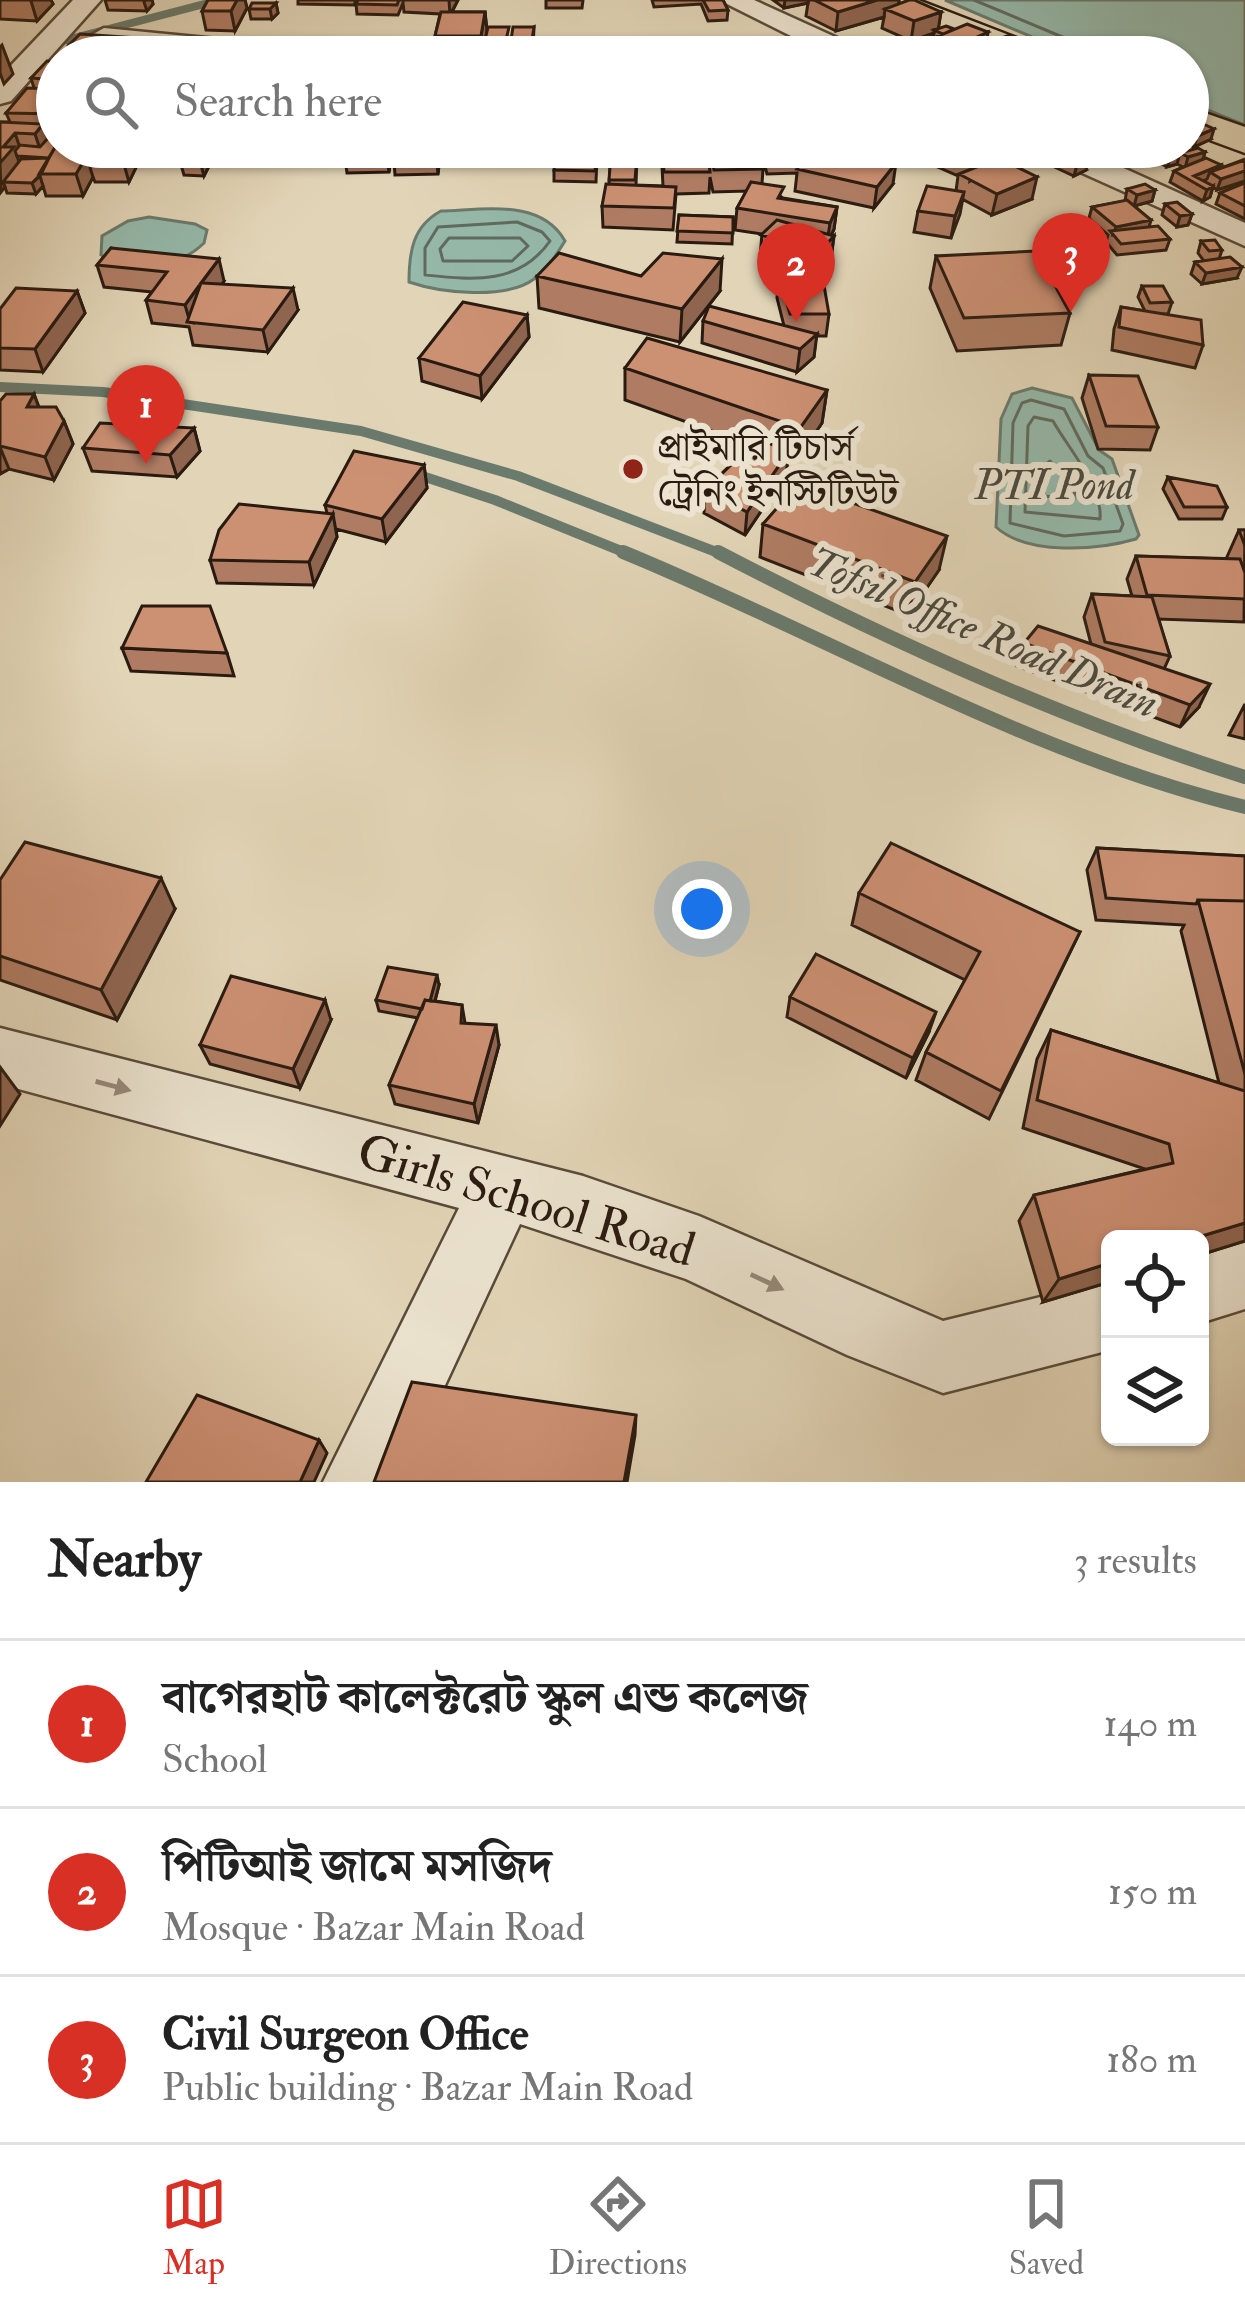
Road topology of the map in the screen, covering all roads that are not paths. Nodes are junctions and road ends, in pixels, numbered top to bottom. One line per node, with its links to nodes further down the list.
1 (88, 0): 4 (street)
2 (733, 0): 5 (street)
3 (888, 0): 6 (main road)
4 (54, 36)
5 (811, 36)
6 (980, 36)
7 (36, 56): 8 (street)
8 (1, 93)
9 (1209, 126): 10 (main road)
10 (1245, 141)
11 (1097, 168): 12 (street)
12 (1245, 236)
13 (0, 1056): 14 (street, Girls School Road, one-way to 14)
14 (503, 1188): 17 (street, Girls School Road, one-way to 17); 18 (street)
15 (1245, 1275): 16 (street)
16 (1209, 1286)
17 (1101, 1317)
18 (361, 1482)

